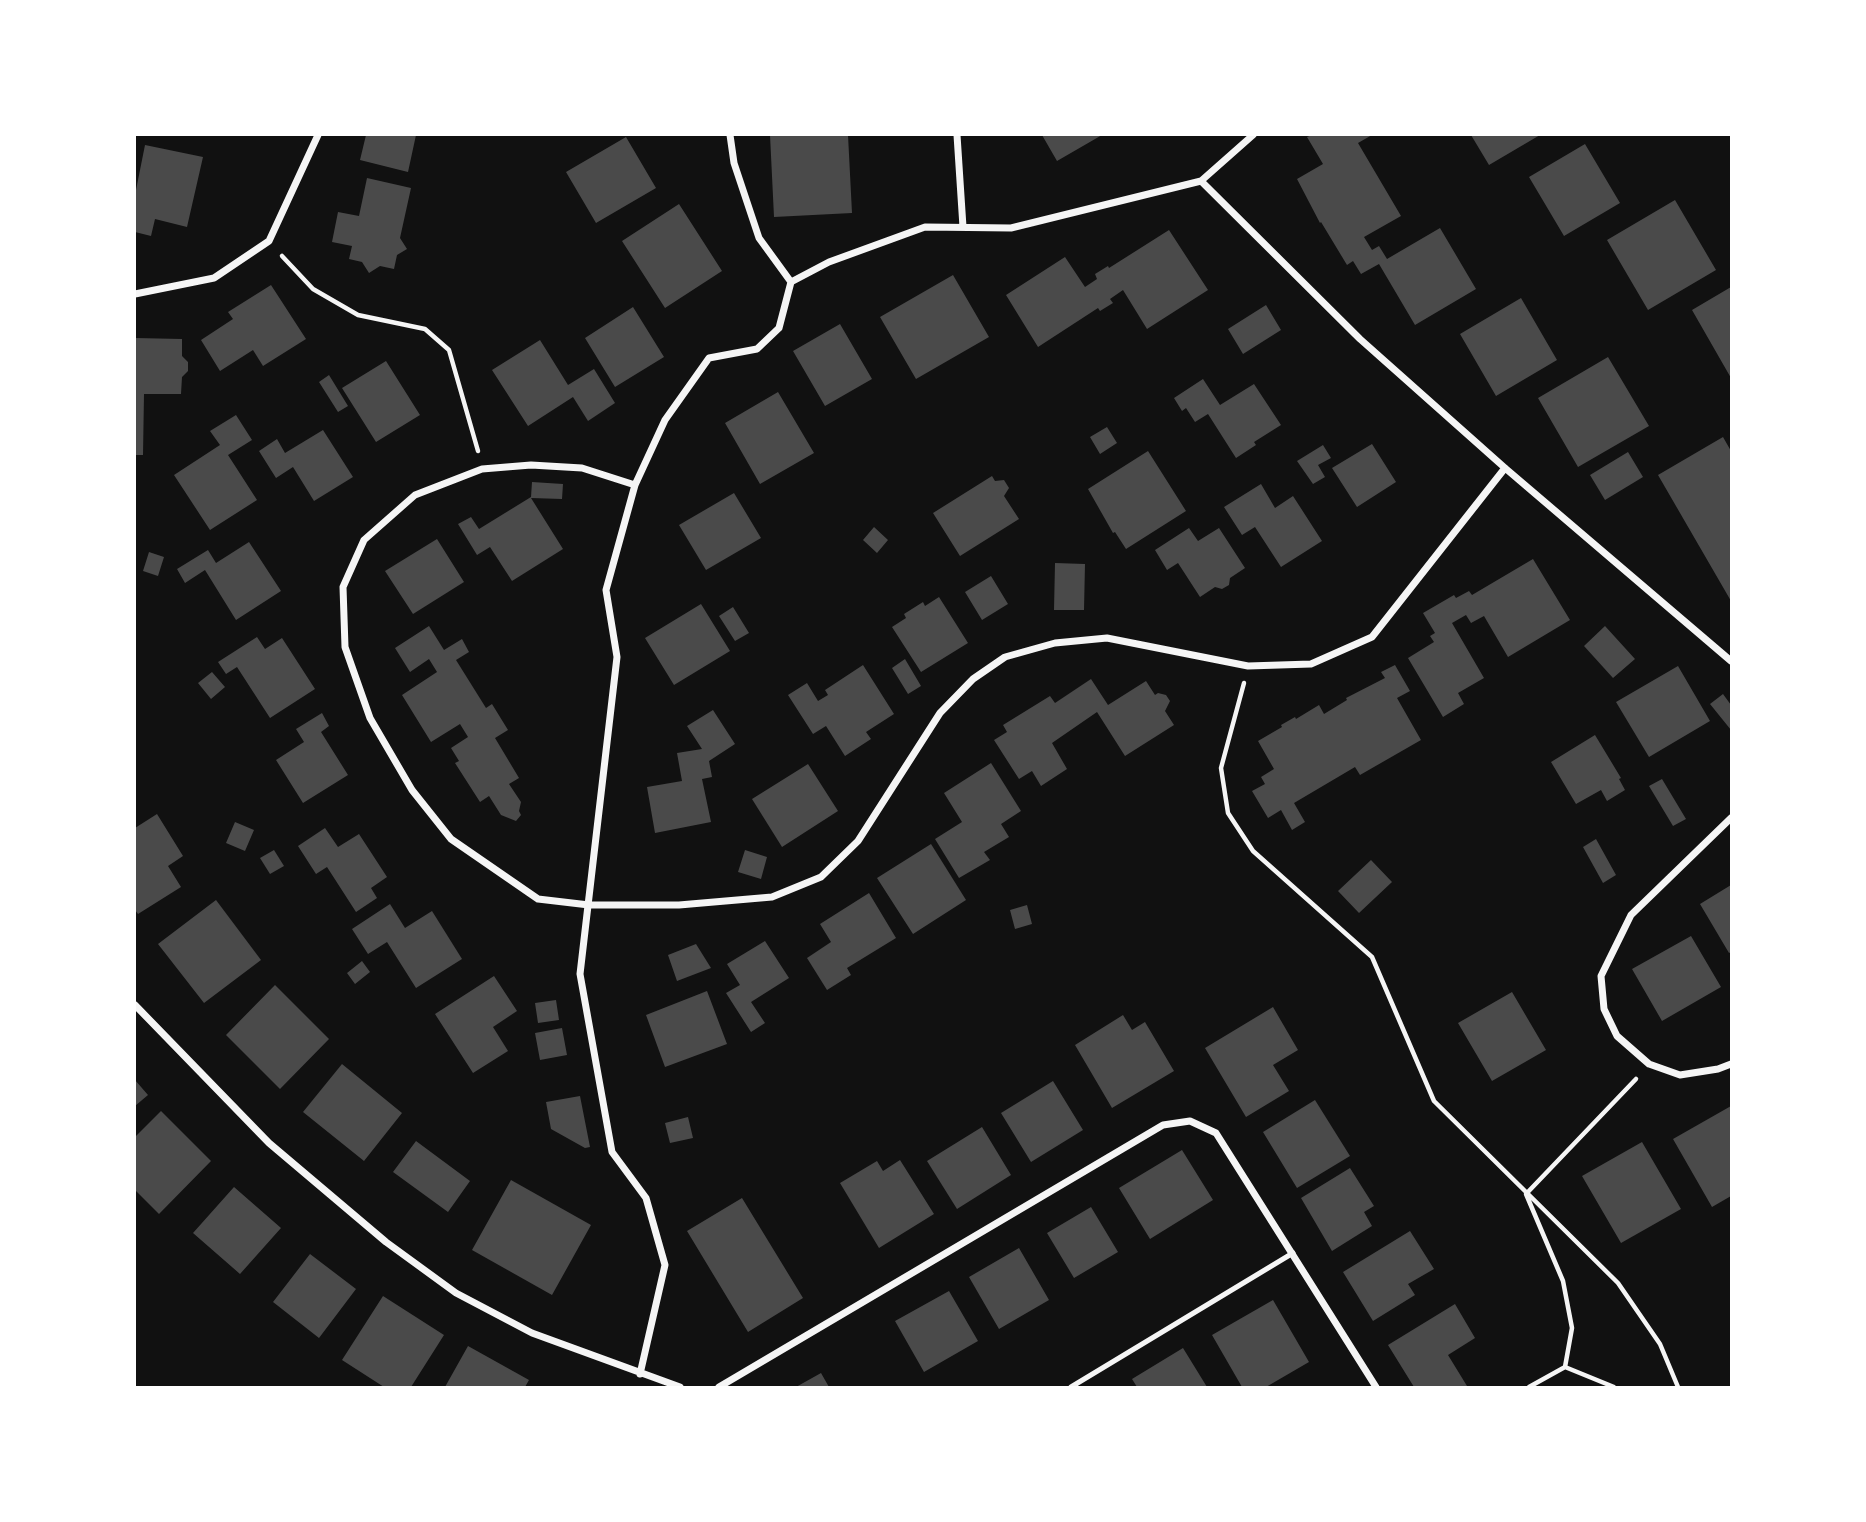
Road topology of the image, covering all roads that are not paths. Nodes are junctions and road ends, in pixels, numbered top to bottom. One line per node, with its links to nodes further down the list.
1 (318, 135): 8 (street)
2 (730, 135): 7 (street)
3 (957, 135): 6 (street)
4 (1252, 135): 5 (street)
5 (1201, 181): 6 (street); 9 (street)
6 (963, 227): 7 (street)
7 (791, 282): 10 (street)
8 (135, 294)
9 (1505, 468): 11 (street); 13 (street)
10 (635, 485): 13 (street); 13 (street)
11 (1731, 661)
12 (1731, 818): 15 (street)
13 (589, 905): 17 (street)
14 (135, 1005): 17 (street)
15 (1731, 1064)
16 (1293, 1253): 19 (street); 20 (lane); 21 (street)
17 (640, 1374): 18 (street)
18 (680, 1387)
19 (719, 1387)
20 (1071, 1387)
21 (1376, 1387)

